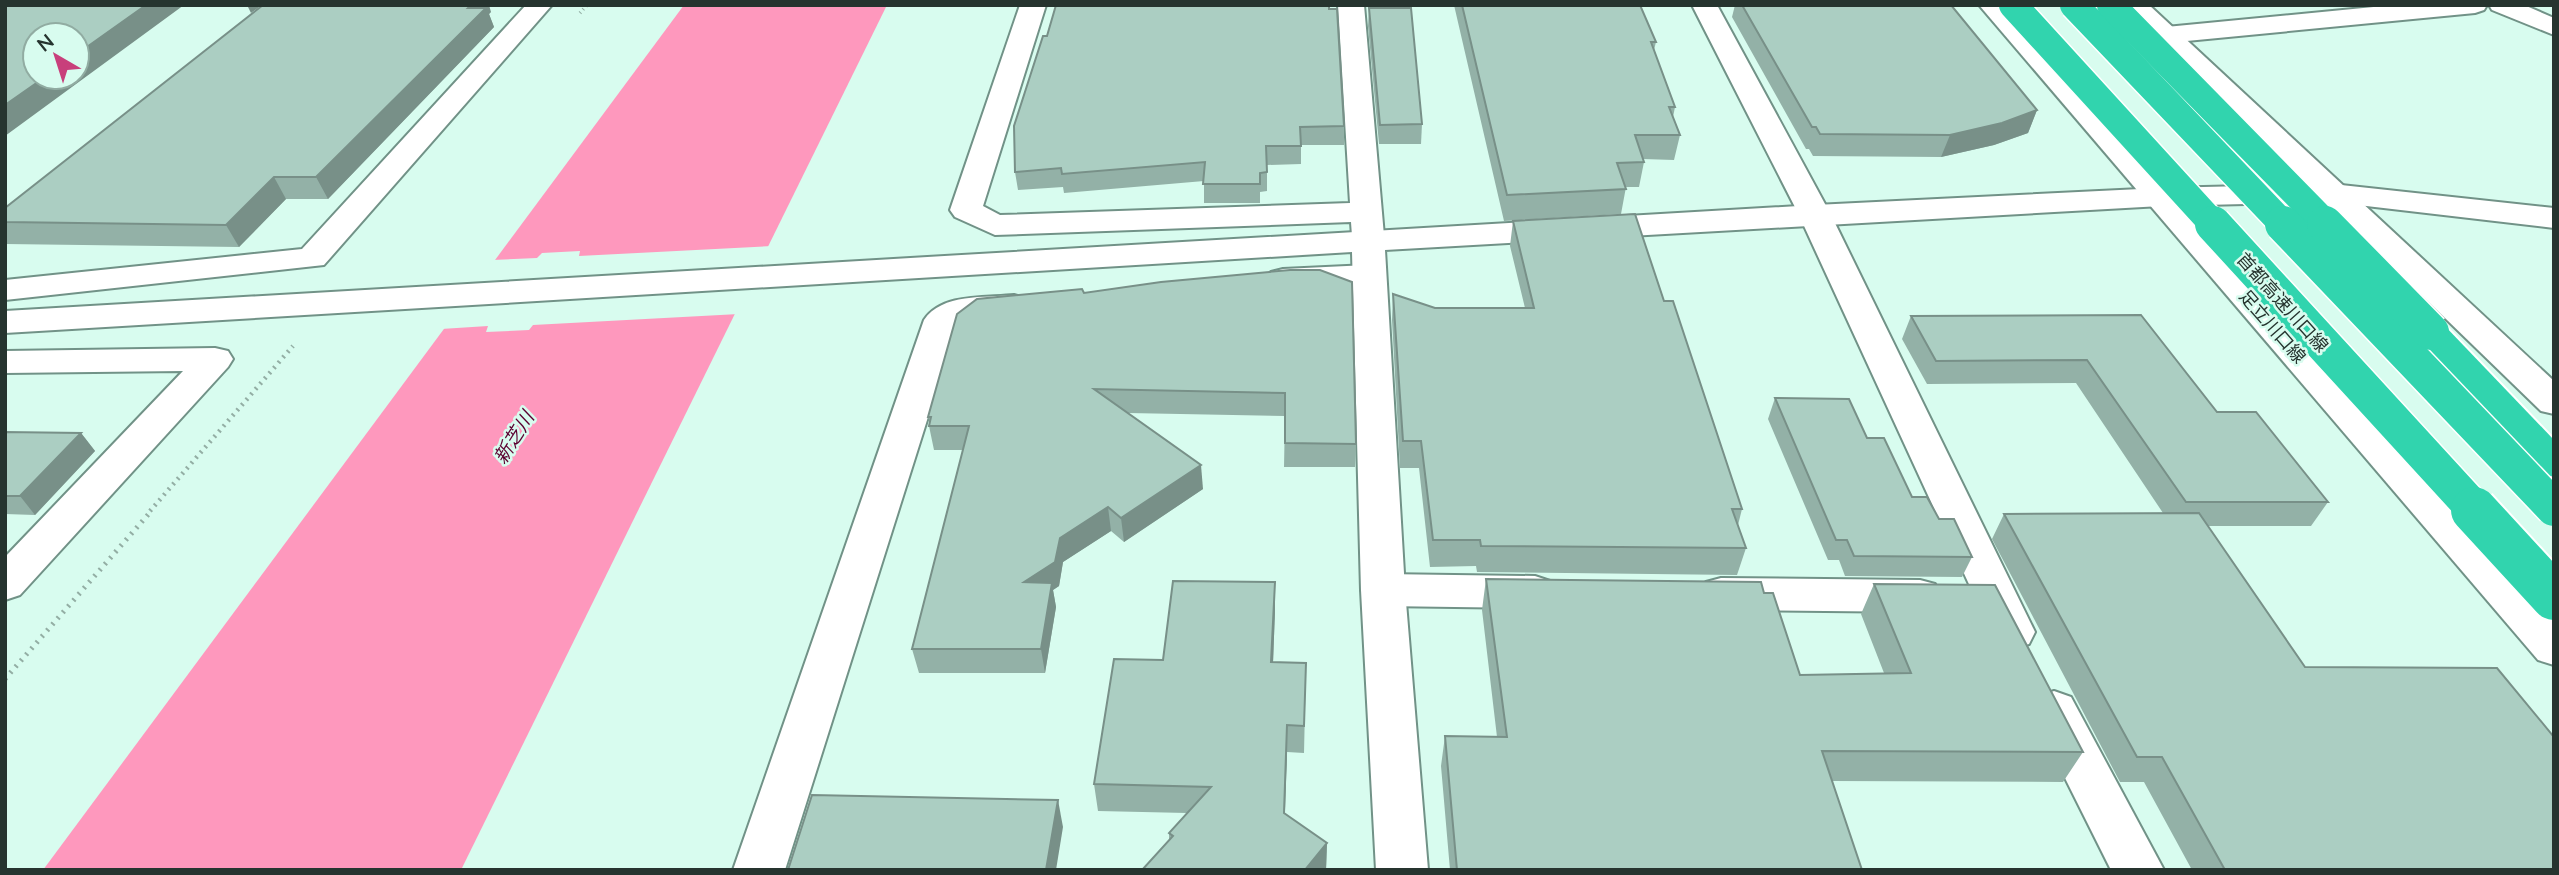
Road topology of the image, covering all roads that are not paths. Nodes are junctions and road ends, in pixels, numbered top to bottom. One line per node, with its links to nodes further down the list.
1 (540, 5): 20 (street)
2 (1033, 5): 18 (street)
3 (1351, 5): 18 (street)
4 (1704, 5): 16 (street)
5 (1991, 5): 15 (street, 足立川口線)
6 (2013, 5): 34 (highway, 首都高速川口線, bridge)
7 (2074, 5): 28 (highway, bridge)
8 (2111, 5): 23 (highway, bridge)
9 (2134, 5): 13 (street)
10 (2475, 5): 13 (street)
11 (2501, 5): 12 (street)
12 (2554, 27)
13 (2166, 35): 14 (street)
14 (2332, 193): 15 (street); 17 (street); 25 (street)
15 (2161, 197): 16 (street); 35 (street, 足立川口線)
16 (1815, 215): 18 (street); 33 (street)
17 (2554, 218)
18 (1367, 243): 19 (street); 22 (street); 30 (street)
19 (1210, 286)
20 (5, 290)
21 (1049, 302): 36 (street)
22 (5, 322)
23 (2431, 332): 26 (highway); 27 (highway)
24 (5, 362): 29 (street)
25 (2554, 402)
26 (2554, 440)
27 (2554, 464)
28 (2554, 508)
29 (5, 584)
30 (1383, 590): 31 (street); 37 (street)
31 (1578, 592)
32 (1689, 594): 33 (street)
33 (1995, 597): 38 (street)
34 (2554, 597)
35 (2554, 648)
36 (759, 870)
37 (1402, 870)
38 (2138, 870)

